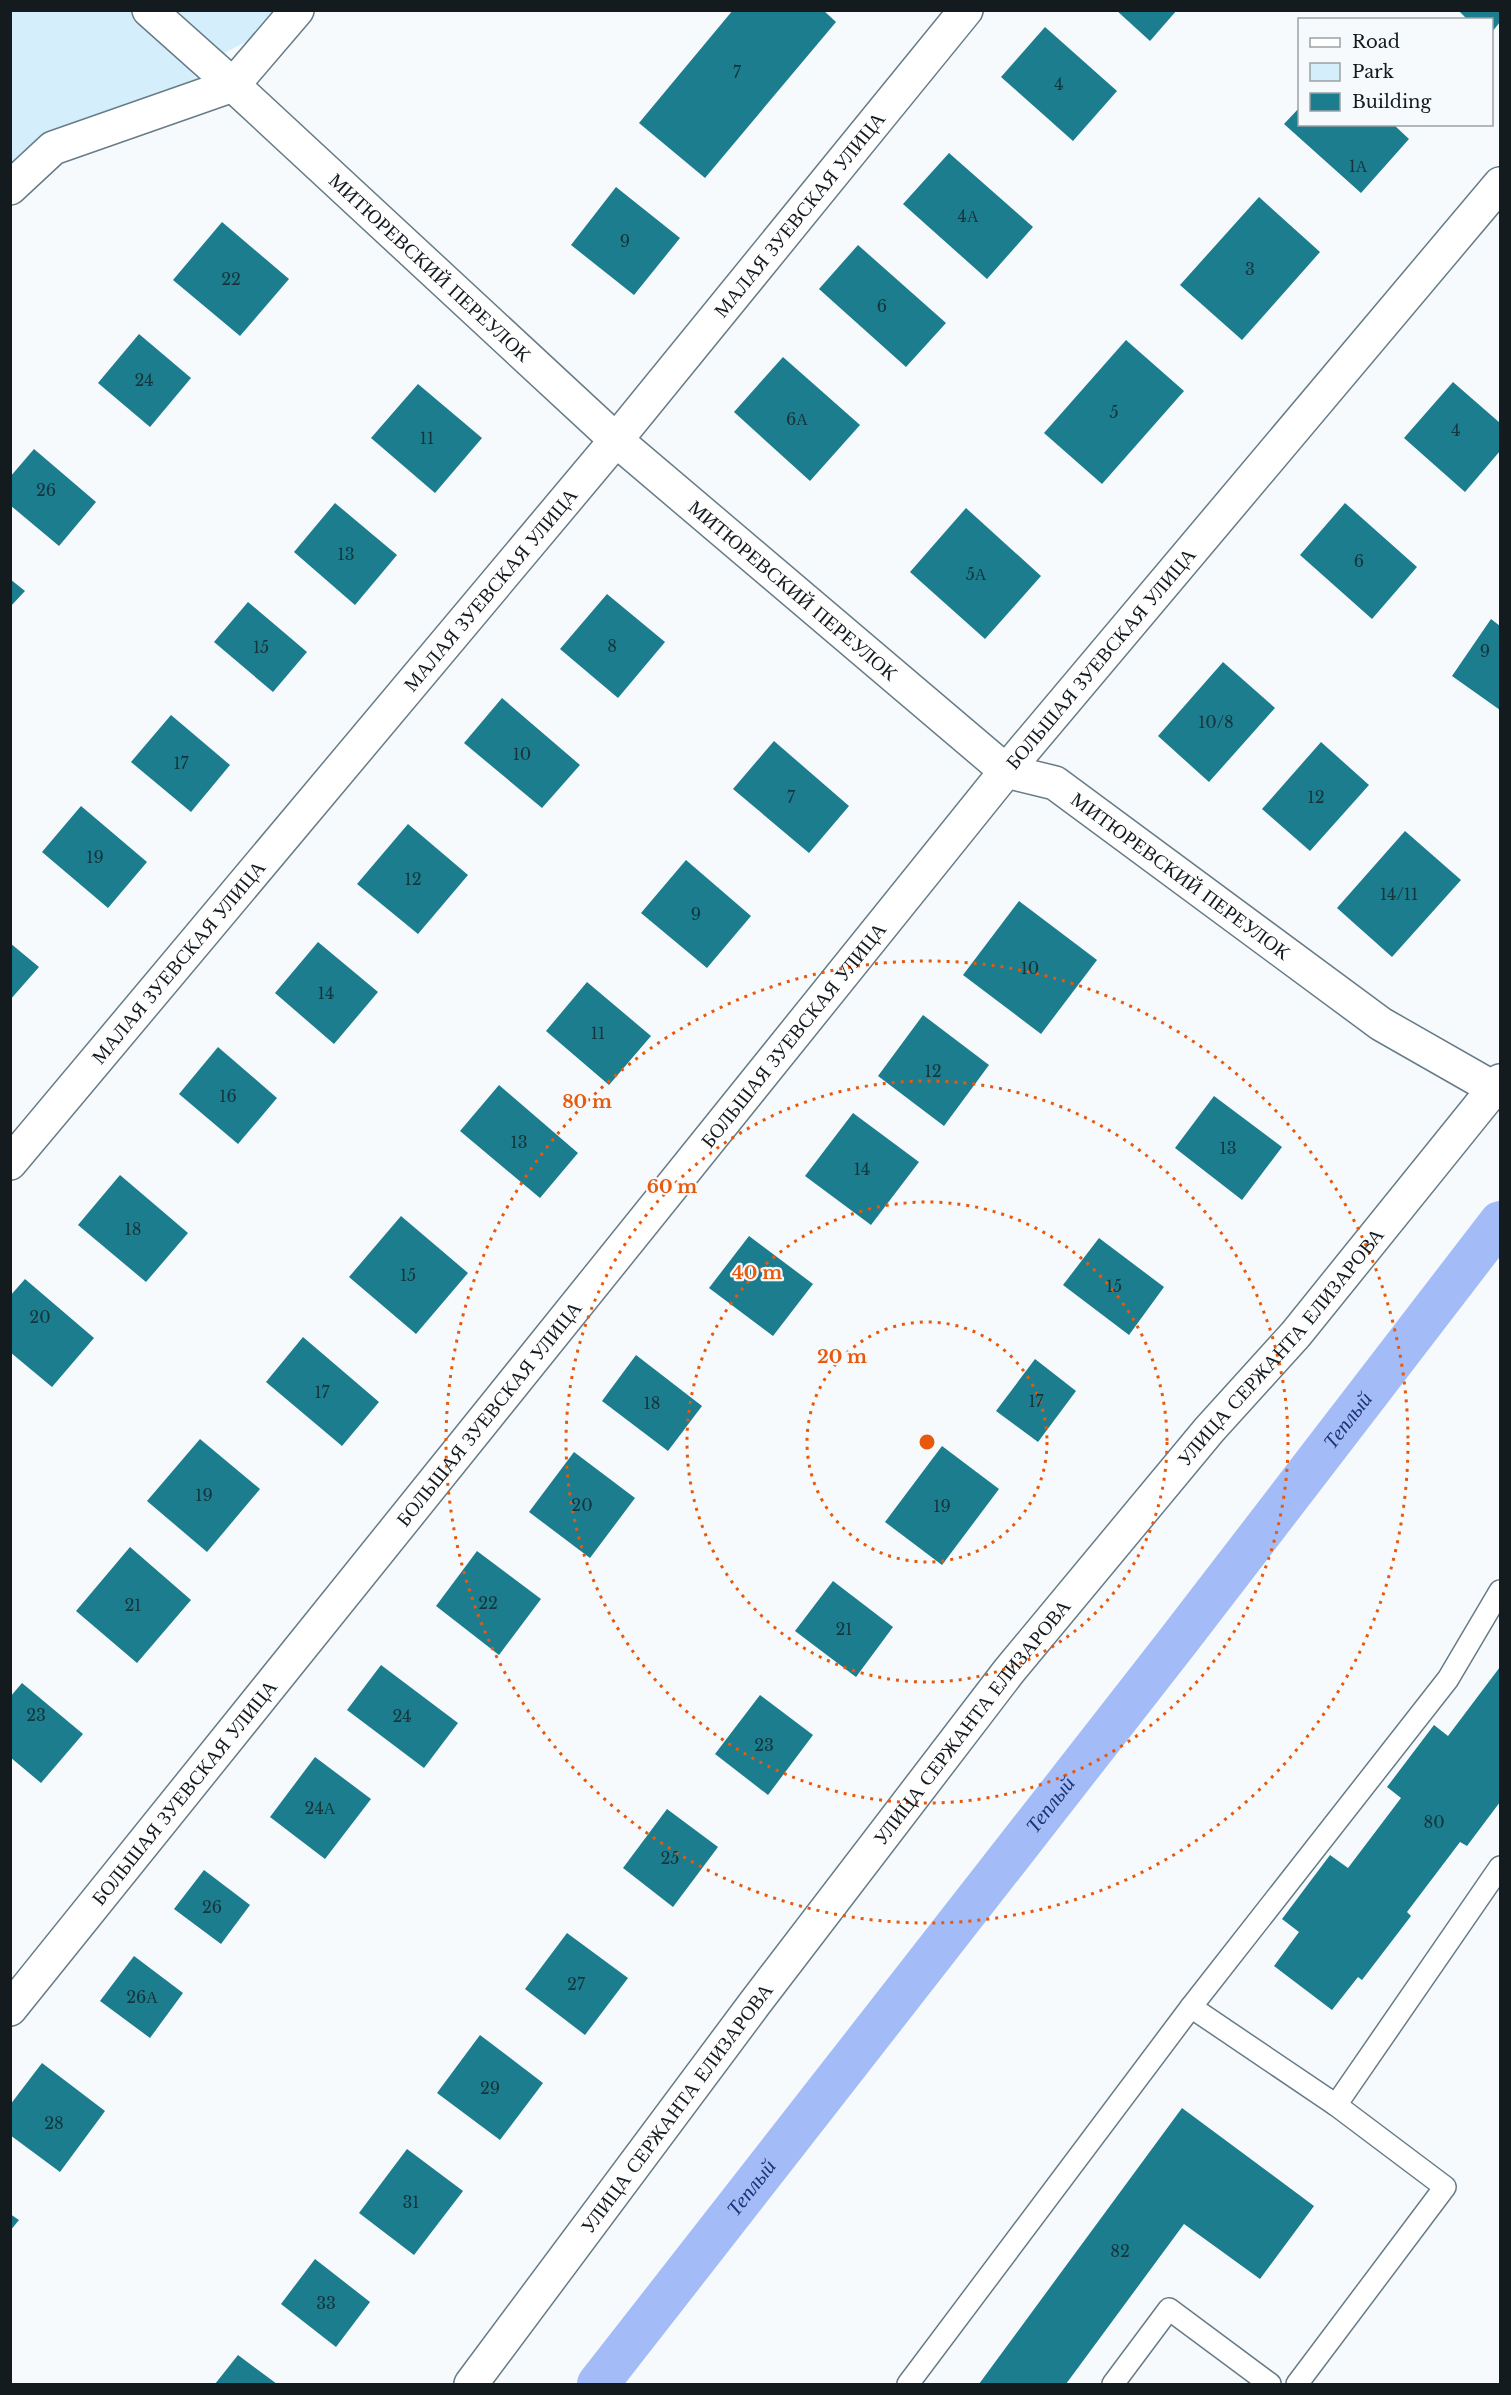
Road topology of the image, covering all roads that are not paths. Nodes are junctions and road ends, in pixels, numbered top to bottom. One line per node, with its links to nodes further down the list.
1 (150, 10): 4 (street, МИТЮРЕВСКИЙ ПЕРЕУЛОК)
2 (297, 10): 4 (street)
3 (966, 10): 7 (street, МАЛАЯ ЗУЕВСКАЯ УЛИЦА)
4 (233, 85): 6 (street); 7 (street, МИТЮРЕВСКИЙ ПЕРЕУЛОК)
5 (1500, 184): 8 (street, БОЛЬШАЯ ЗУЕВСКАЯ УЛИЦА)
6 (10, 188)
7 (616, 440): 8 (street, МИТЮРЕВСКИЙ ПЕРЕУЛОК); 10 (street, МАЛАЯ ЗУЕВСКАЯ УЛИЦА)
8 (1006, 771): 9 (street, МИТЮРЕВСКИЙ ПЕРЕУЛОК); 14 (street, БОЛЬШАЯ ЗУЕВСКАЯ УЛИЦА)
9 (1498, 1085): 16 (street, УЛИЦА СЕРЖАНТА ЕЛИЗАРОВА)
10 (10, 1163)
11 (1500, 1591): 13 (lane)
12 (1500, 1867): 15 (lane)
13 (1191, 2007): 15 (lane); 17 (lane)
14 (10, 2009)
15 (1336, 2105): 20 (lane)
16 (471, 2385)
17 (908, 2385)
18 (1113, 2385): 19 (lane)
19 (1270, 2385)
20 (1297, 2385)

